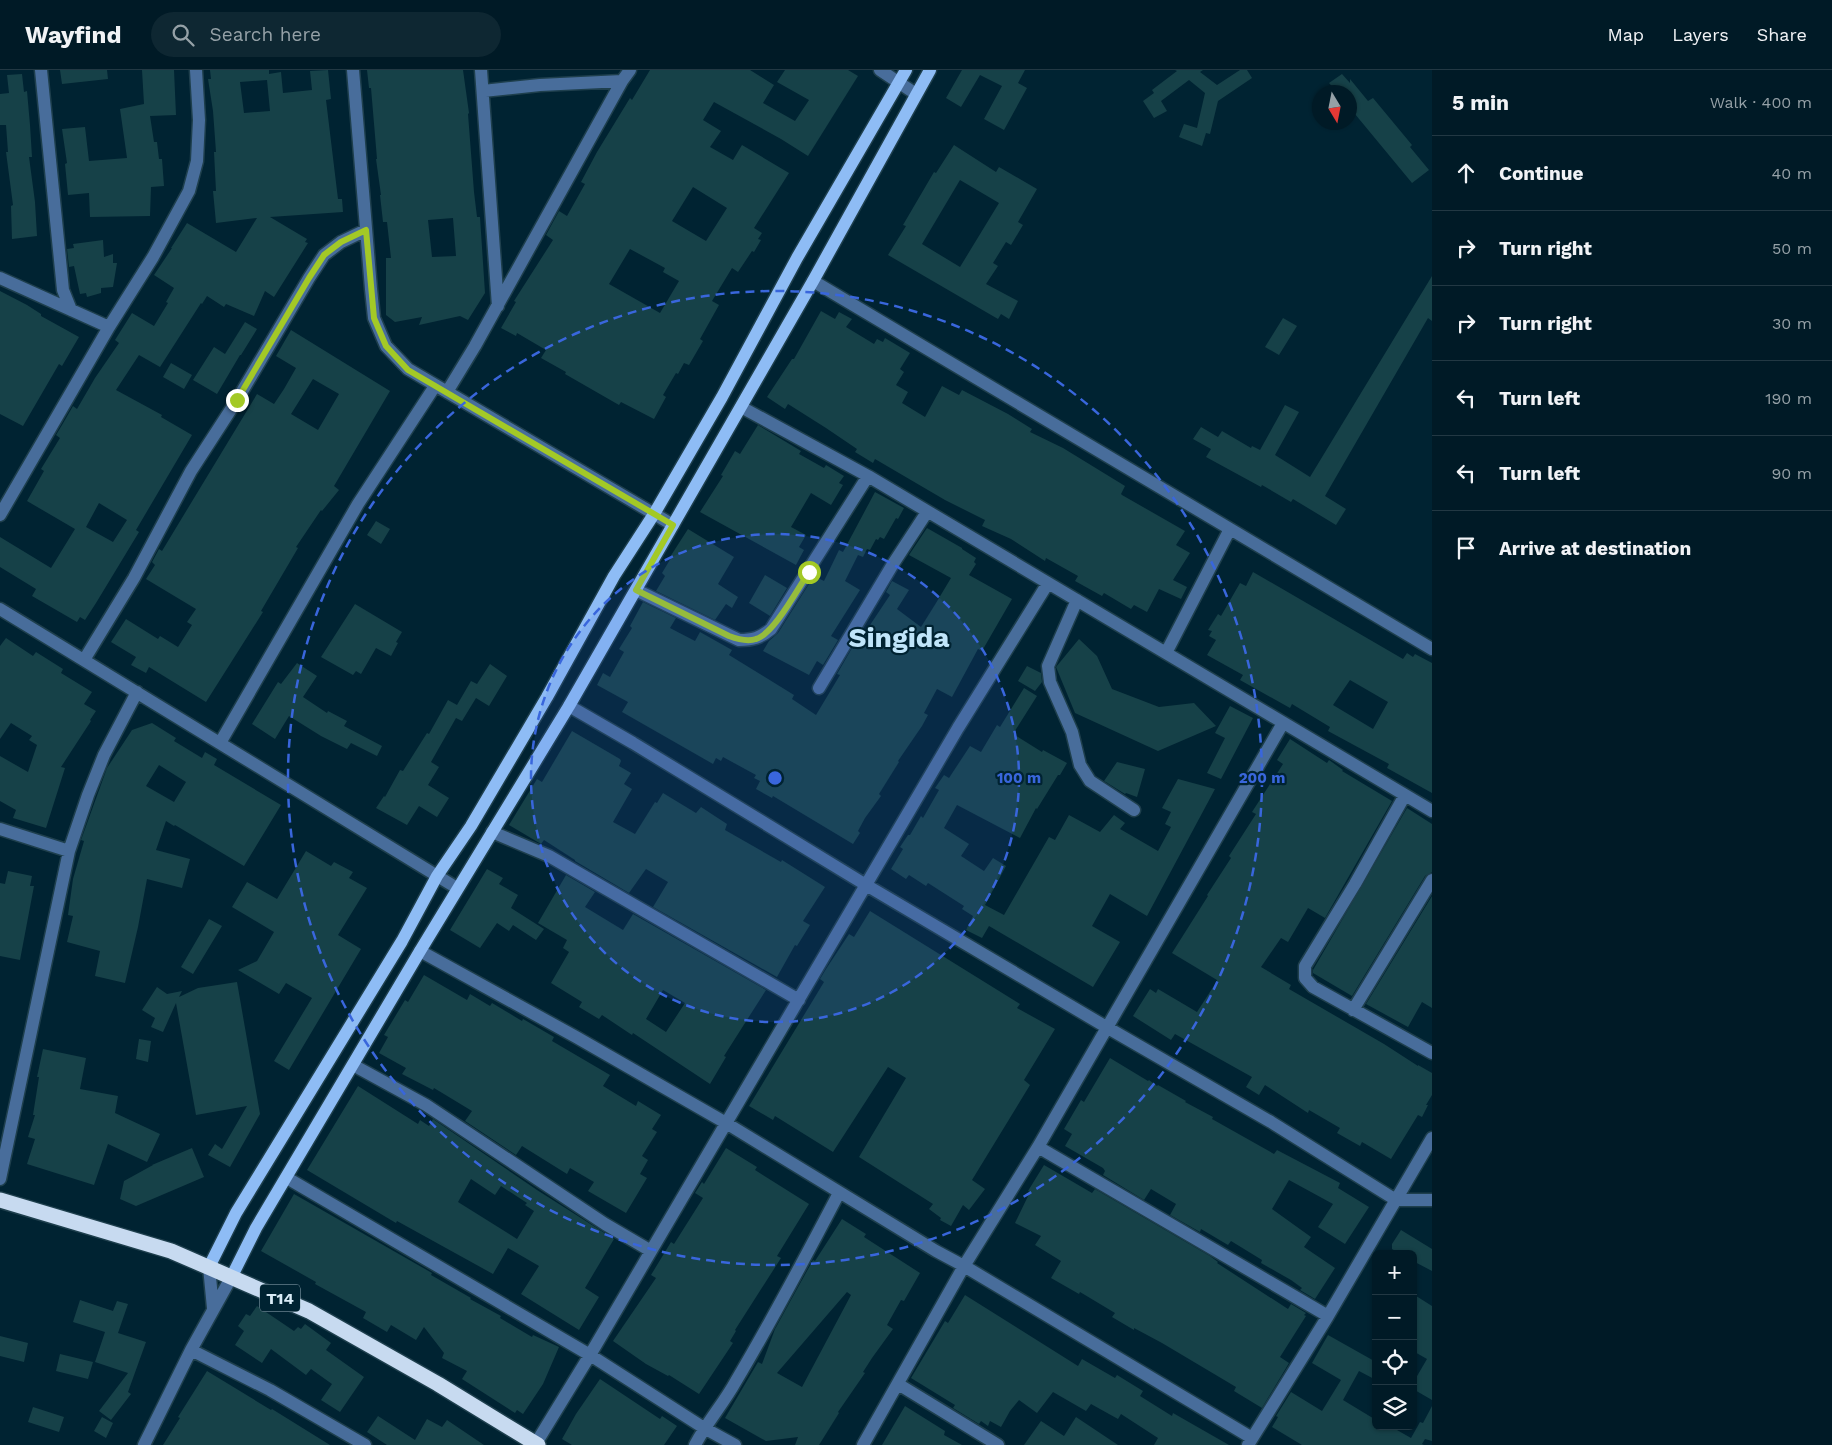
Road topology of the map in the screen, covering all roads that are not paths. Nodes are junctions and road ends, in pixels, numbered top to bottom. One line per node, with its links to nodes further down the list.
1 (41, 70): 17 (street)
2 (196, 70): 18 (street)
3 (353, 70): 13 (street)
4 (481, 70): 11 (street)
5 (630, 70): 9 (street)
6 (880, 70): 10 (street)
7 (906, 70): 10 (main road)
8 (930, 70): 12 (main road)
9 (622, 81): 11 (street); 16 (street)
10 (899, 82): 12 (street); 25 (main road)
11 (483, 91): 16 (street)
12 (916, 94): 15 (main road)
13 (366, 230): 19 (street); 35 (street)
14 (0, 278): 17 (street)
15 (812, 281): 21 (main road); 28 (street)
16 (498, 306): 20 (street)
17 (71, 310): 18 (street)
18 (110, 327): 23 (street)
19 (435, 386): 20 (street); 40 (street)
20 (447, 392): 25 (street)
21 (741, 407): 22 (street); 27 (main road)
22 (868, 476): 24 (street); 30 (street)
23 (5, 496): 26 (street)
24 (927, 512): 29 (street); 36 (street)
25 (654, 514): 27 (street); 47 (main road)
26 (0, 515)
27 (673, 525): 30 (main road)
28 (1230, 529): 33 (street); 34 (street)
29 (1048, 583): 31 (street); 49 (street)
30 (636, 590): 38 (main road)
31 (1077, 600): 34 (street); 42 (street)
32 (0, 609): 35 (street)
33 (1432, 649)
34 (1166, 653): 39 (street)
35 (84, 660): 37 (street)
36 (819, 688)
37 (137, 692): 40 (street); 46 (street)
38 (569, 706): 45 (main road); 49 (street)
39 (1283, 724): 41 (street); 54 (street)
40 (220, 743): 47 (street)
41 (1405, 795): 43 (street); 53 (street)
42 (1134, 810)
43 (1432, 811)
44 (0, 829): 46 (street)
45 (492, 832): 50 (main road); 52 (street)
46 (69, 852): 61 (street)
47 (438, 876): 50 (street); 68 (main road)
48 (1432, 880): 53 (street)
49 (866, 886): 52 (street); 54 (street)
50 (458, 888): 51 (main road)
51 (420, 951): 56 (main road); 57 (street)
52 (799, 1000): 57 (street)
53 (1353, 1010): 55 (street)
54 (1108, 1028): 59 (street); 64 (street)
55 (1432, 1054)
56 (353, 1065): 60 (main road); 66 (street)
57 (726, 1123): 62 (street); 66 (street)
58 (1432, 1138): 64 (street)
59 (1038, 1147): 67 (street); 71 (street)
60 (287, 1178): 69 (main road); 73 (street)
61 (0, 1179)
62 (839, 1193): 67 (street); 75 (street)
63 (0, 1200): 68 (highway, T14)
64 (1396, 1200): 65 (street); 71 (street)
65 (1432, 1200)
66 (651, 1251): 73 (street)
67 (964, 1266): 74 (street); 76 (street)
68 (209, 1267): 69 (highway, T14); 70 (street)
69 (232, 1276): 70 (street); 79 (highway, T14)
70 (213, 1308): 72 (street)
71 (1328, 1316): 76 (street)
72 (191, 1350): 77 (street); 78 (street)
73 (590, 1355): 75 (street); 79 (street)
74 (898, 1384): 82 (street); 83 (street)
75 (704, 1428): 80 (street); 81 (street)
76 (1250, 1442)
77 (144, 1445)
78 (365, 1445)
79 (536, 1445)
80 (695, 1445)
81 (735, 1445)
82 (863, 1445)
83 (998, 1445)

